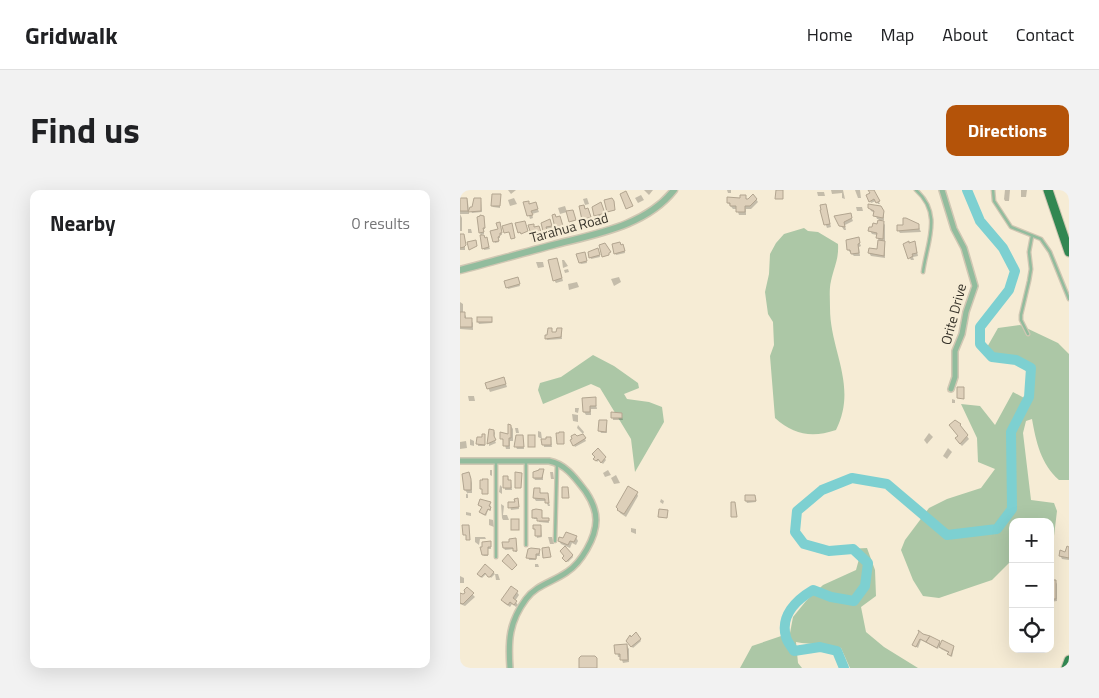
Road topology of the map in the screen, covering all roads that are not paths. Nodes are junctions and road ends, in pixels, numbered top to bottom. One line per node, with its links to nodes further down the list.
1 (674, 190): 8 (street, Tarahua Road)
2 (916, 190): 9 (lane)
3 (942, 190): 12 (street, Orite Drive)
4 (993, 190): 6 (lane)
5 (1048, 190): 7 (highway)
6 (1032, 236): 10 (lane); 11 (lane)
7 (1069, 252)
8 (460, 270)
9 (923, 272)
10 (1069, 298)
11 (1028, 334)
12 (950, 389)
13 (526, 460): 15 (street); 16 (street); 18 (lane)
14 (460, 461): 15 (street)
15 (496, 461): 19 (lane)
16 (557, 462): 17 (lane); 21 (street)
17 (556, 542)
18 (526, 545)
19 (496, 557)
20 (1069, 660): 22 (highway)
21 (510, 668)
22 (1066, 668)

